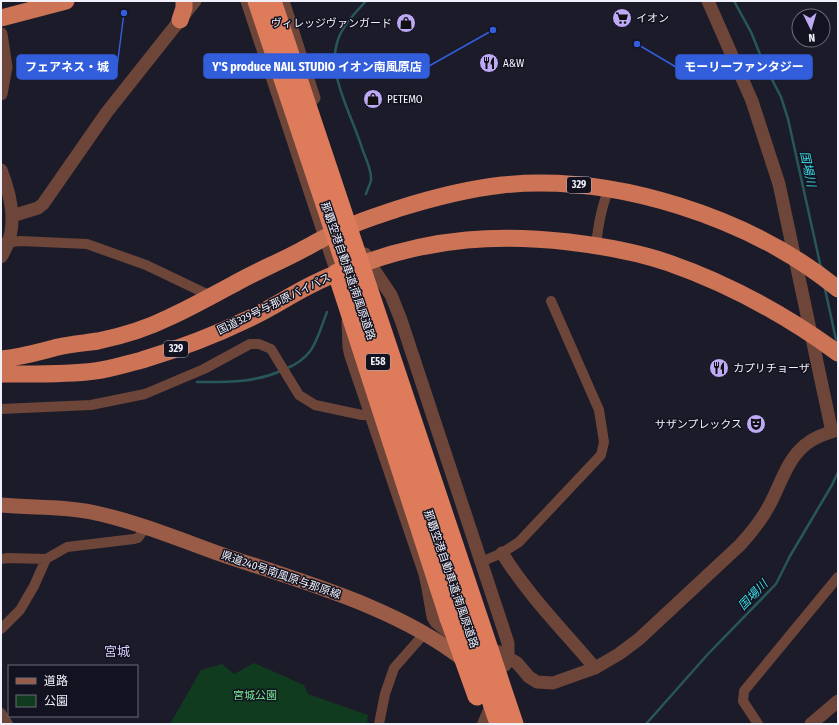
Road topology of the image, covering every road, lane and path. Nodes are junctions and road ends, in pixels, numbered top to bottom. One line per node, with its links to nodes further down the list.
1 (66, 1): 9 (highway)
2 (184, 1): 10 (highway)
3 (195, 1): 10 (street)
4 (248, 1): 17 (street)
5 (258, 1): 52 (highway, 那覇空港自動車道;南風原道路 / E58, bridge)
6 (272, 1): 53 (highway, 那覇空港自動車道;南風原道路 / E58, bridge)
7 (283, 1): 16 (street)
8 (708, 1): 21 (street)
9 (1, 18)
10 (180, 20): 15 (street)
11 (1, 34): 12 (street)
12 (1, 94)
13 (1, 170): 15 (street)
14 (609, 189): 16 (highway, 329); 19 (street); 21 (highway, 329)
15 (12, 216): 18 (street)
16 (355, 224): 17 (highway, 329); 22 (street)
17 (325, 238): 23 (street); 25 (highway, 329)
18 (5, 242): 20 (street); 25 (street)
19 (596, 246): 22 (highway, 329); 27 (highway, 329)
20 (1, 257)
21 (795, 259): 24 (highway, 329); 27 (street)
22 (368, 261): 23 (highway, 329); 39 (street); 54 (highway)
23 (340, 280): 30 (highway, 国道329号与那原バイパス / 329); 32 (street); 51 (highway, bridge)
24 (835, 286)
25 (211, 296): 29 (highway, 329)
26 (551, 302): 36 (street)
27 (811, 334): 28 (highway, 329); 33 (street)
28 (832, 349)
29 (1, 359)
30 (1, 374)
31 (1, 409): 32 (street)
32 (372, 415): 43 (street)
33 (835, 431): 44 (street)
34 (1, 505): 35 (main road, 県道240号南風原与那原線)
35 (146, 528): 38 (street); 42 (main road, 県道240号南風原与那原線)
36 (502, 553): 39 (street); 44 (street)
37 (1, 559): 38 (street)
38 (46, 560): 41 (street)
39 (481, 562): 43 (street)
40 (838, 577): 55 (street)
41 (1, 629)
42 (424, 634): 45 (main road, 県道240号南風原与那原線); 49 (street)
43 (508, 658): 44 (street); 45 (street)
44 (595, 668)
45 (495, 691): 50 (street); 54 (main road, 県道240号南風原与那原線)
46 (838, 701): 56 (street)
47 (1, 713): 48 (street)
48 (8, 724)
49 (379, 724)
50 (482, 724)
51 (486, 724)
52 (500, 724)
53 (514, 724)
54 (524, 724)
55 (758, 724)
56 (811, 724)

